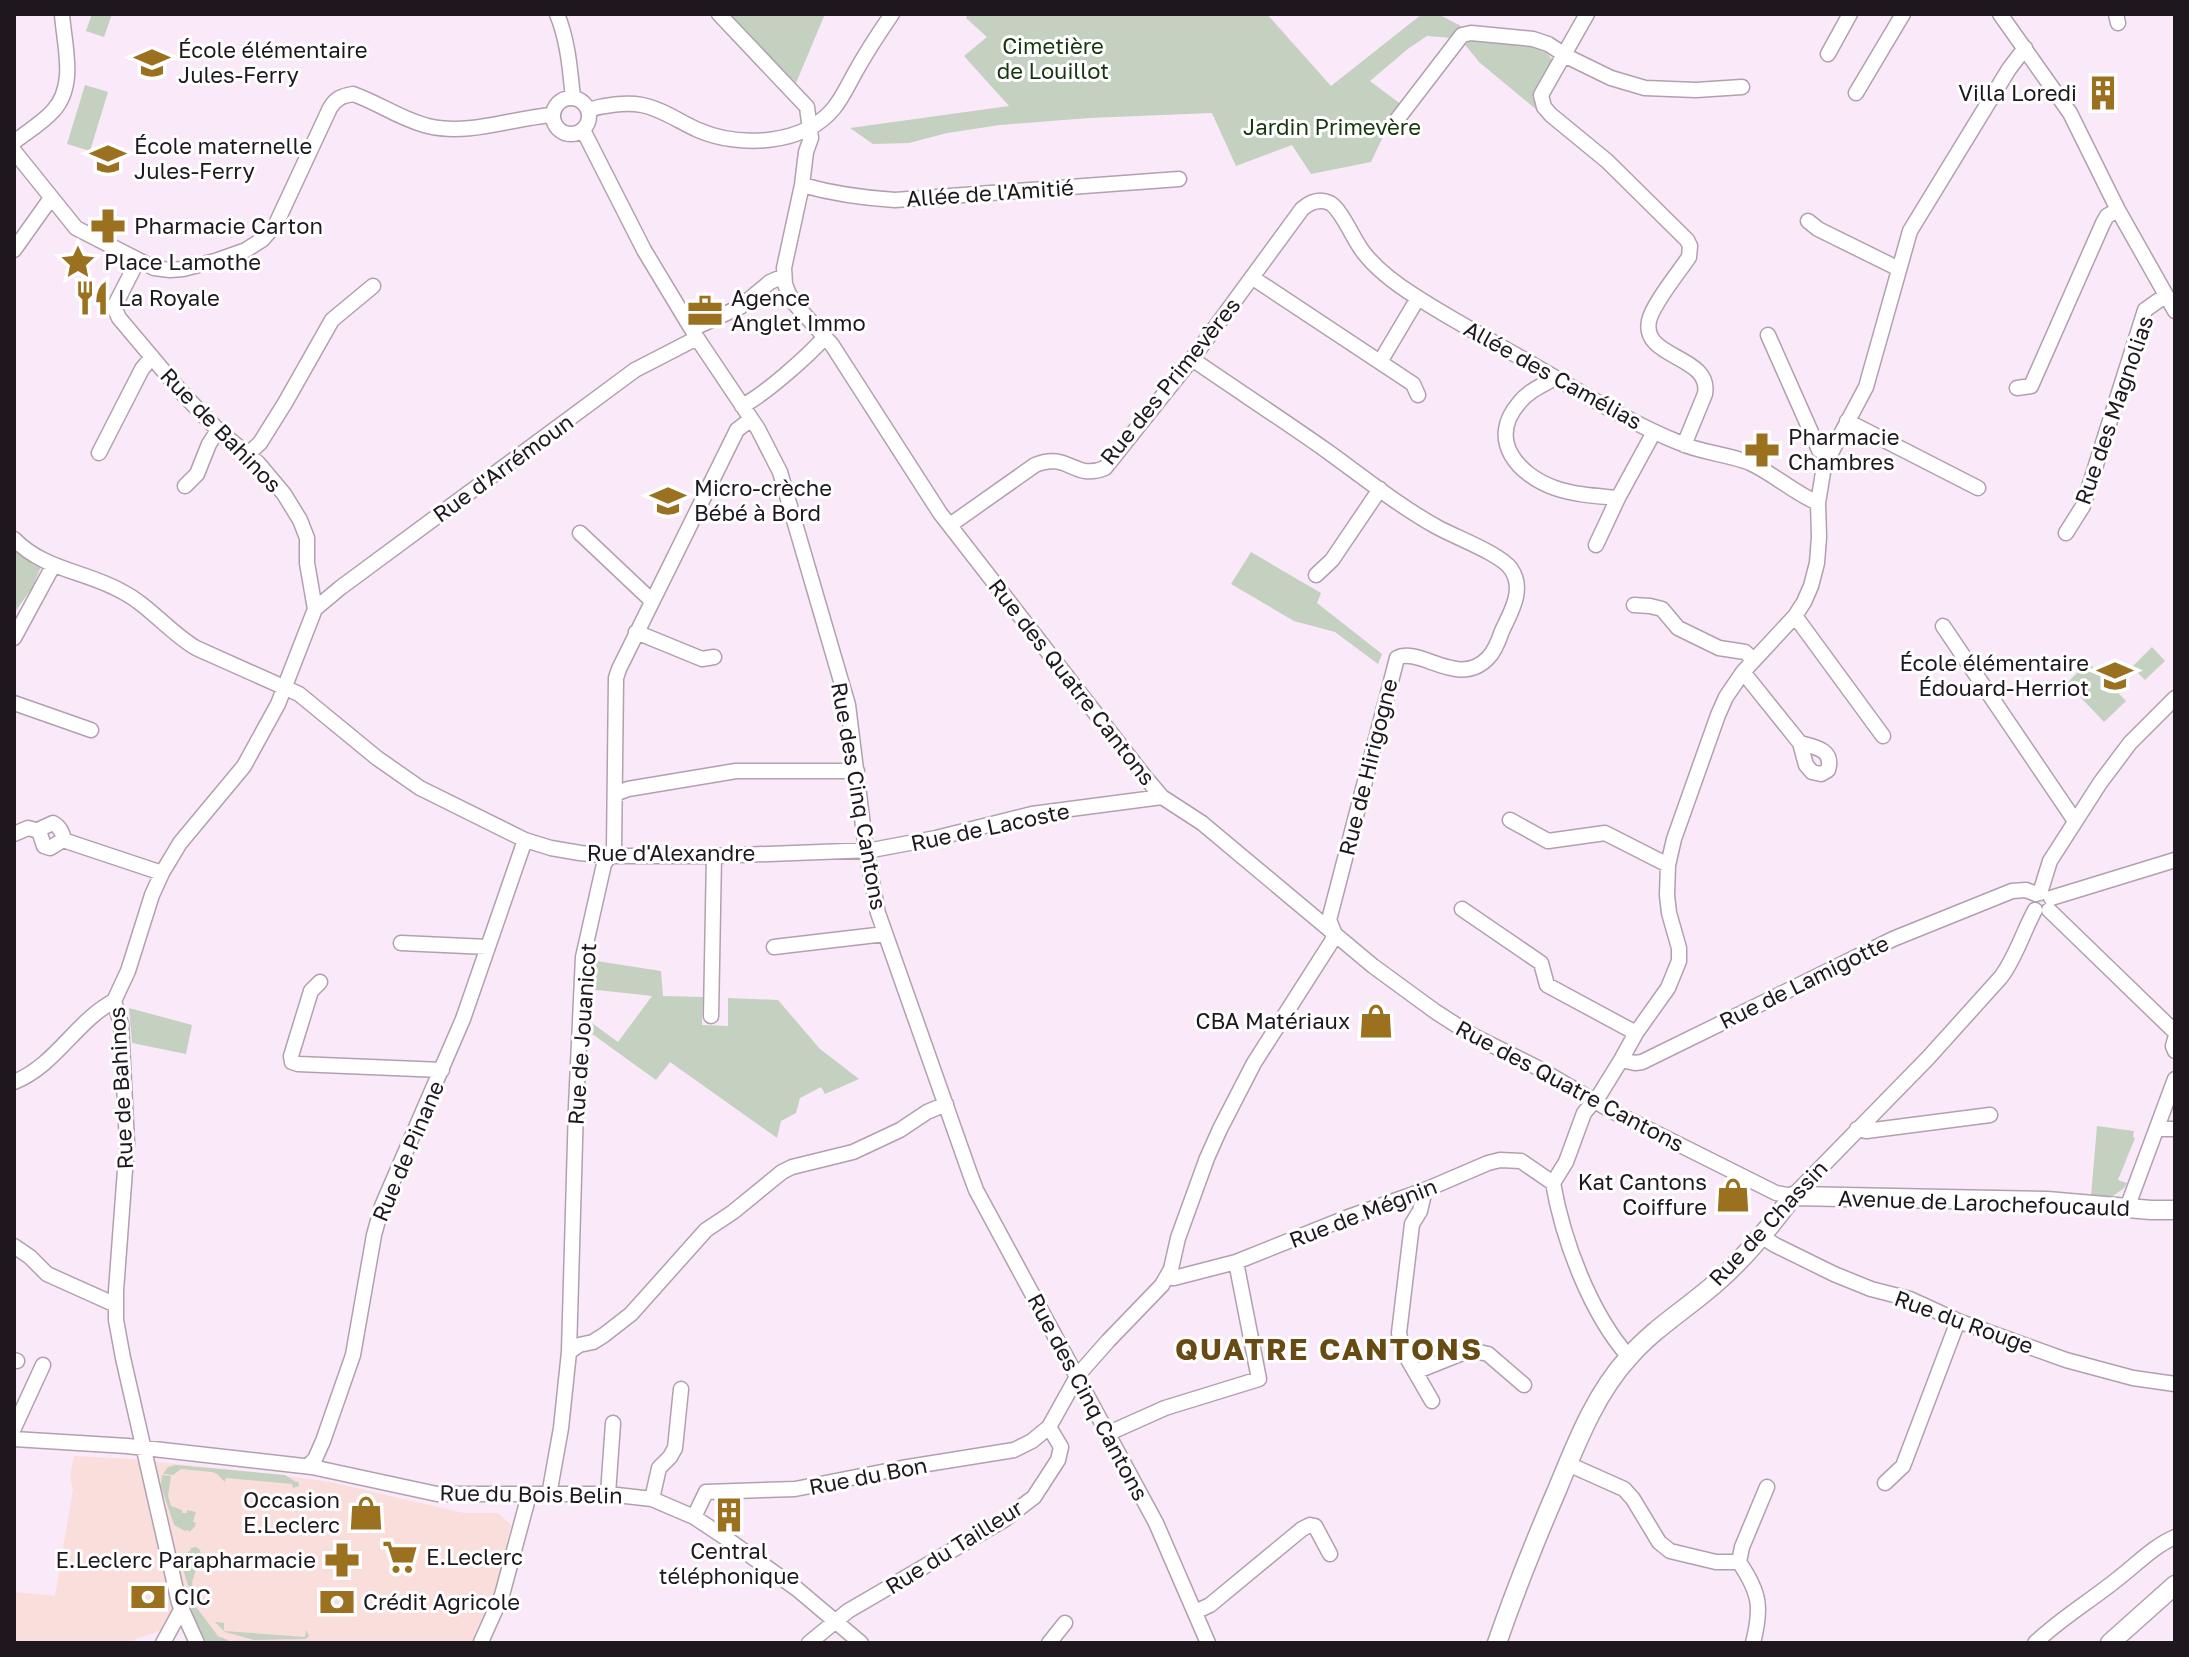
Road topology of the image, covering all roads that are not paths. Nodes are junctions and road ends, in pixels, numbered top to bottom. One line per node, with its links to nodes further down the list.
1 (62, 14): 20 (street)
2 (557, 14): 14 (street)
3 (719, 14): 18 (street)
4 (892, 14): 18 (street)
5 (1587, 14): 10 (street)
6 (1850, 14): 11 (street)
7 (1903, 14): 13 (street)
8 (2000, 14): 9 (street)
9 (2025, 48): 26 (street); 30 (street)
10 (1563, 54): 12 (street); 17 (street); 50 (street)
11 (1828, 54)
12 (1742, 87)
13 (1856, 93)
14 (573, 98): 15 (street); 16 (street)
15 (588, 110): 18 (street); 19 (street)
16 (552, 115): 19 (street); 29 (street)
17 (1396, 121)
18 (810, 128): 23 (street)
19 (583, 130): 36 (street, Rue des Cinq Cantons)
20 (14, 142)
21 (14, 151): 24 (street)
22 (1179, 179): 23 (street, Allée de l'Amitié)
23 (802, 185): 31 (street)
24 (51, 198): 28 (street); 29 (street)
25 (1321, 201): 32 (street, Rue des Primevères); 34 (street, Allée des Camélias)
26 (2118, 210): 35 (street); 43 (street)
27 (1808, 221): 30 (street)
28 (14, 250)
29 (138, 260): 39 (street, Rue de Bahinos)
30 (1899, 269): 47 (street)
31 (784, 276): 36 (street, Rue d'Arrémoun); 38 (street, Rue des Quatre Cantons)
32 (1253, 278): 40 (street, Rue des Primevères); 41 (street)
33 (373, 286): 52 (street)
34 (1418, 298): 41 (street); 42 (street, Allée des Camélias)
35 (2173, 306): 61 (street, Rue des Magnolias)
36 (695, 334): 45 (street, Rue des Cinq Cantons); 68 (street, Rue d'Arrémoun)
37 (1768, 335): 53 (street)
38 (824, 338): 45 (street); 59 (street, Rue des Quatre Cantons)
39 (152, 357): 48 (street, Rue de Bahinos); 51 (street)
40 (1192, 359): 56 (street, Rue de Hirigogne); 59 (street, Rue des Primevères)
41 (1380, 362): 44 (street)
42 (1555, 378): 49 (street, Allée des Camélias); 57 (street)
43 (2017, 388)
44 (1418, 395)
45 (742, 406): 46 (street, Rue des Cinq Cantons)
46 (751, 419): 66 (street, Rue de Jouanicot); 82 (street, Rue des Cinq Cantons)
47 (1847, 421): 53 (street); 55 (street)
48 (218, 430): 52 (street, Rue de Bahinos); 54 (street)
49 (1654, 432): 50 (street, Allée des Camélias); 57 (street)
50 (1684, 445): 58 (street, Allée des Camélias)
51 (99, 453)
52 (248, 454): 68 (street, Rue de Bahinos)
53 (1828, 455): 58 (street)
54 (185, 486)
55 (1978, 488)
56 (1380, 489): 65 (street); 97 (street, Rue de Hirigogne)
57 (1618, 498): 63 (street)
58 (1818, 503): 69 (street)
59 (950, 525): 84 (street, Rue des Quatre Cantons)
60 (580, 533): 66 (street)
61 (2066, 533)
62 (14, 539): 64 (street, Rue d'Alexandre)
63 (1596, 545)
64 (53, 566): 72 (street); 76 (street, Rue d'Alexandre)
65 (1316, 575)
66 (652, 601): 71 (street, Rue de Jouanicot)
67 (1634, 605): 74 (street)
68 (315, 609): 76 (street, Rue de Bahinos)
69 (1795, 616): 74 (street); 80 (street)
70 (1943, 626): 86 (street)
71 (636, 632): 73 (street); 83 (street, Rue de Jouanicot)
72 (14, 638)
73 (714, 657)
74 (1754, 660): 75 (street)
75 (1743, 672): 81 (street); 93 (street)
76 (285, 686): 88 (street, Rue d'Alexandre); 94 (street, Rue de Bahinos)
77 (2175, 698): 86 (street, Rue de Chassin)
78 (14, 703): 79 (street)
79 (91, 730)
80 (1883, 736)
81 (1800, 743)
82 (857, 771): 83 (street); 89 (street, Rue des Cinq Cantons)
83 (615, 794): 90 (street, Rue de Jouanicot)
84 (1162, 797): 89 (street, Rue de Lacoste); 97 (street, Rue des Quatre Cantons)
85 (1510, 820): 93 (street)
86 (2075, 821): 95 (street, Rue de Chassin)
87 (14, 834): 94 (street)
88 (525, 840): 90 (street, Rue d'Alexandre); 100 (street, Rue de Pinane)
89 (866, 850): 91 (street, Rue d'Alexandre); 98 (street, Rue des Cinq Cantons)
90 (609, 856): 91 (street, Rue d'Alexandre); 130 (street, Rue de Jouanicot)
91 (714, 856): 104 (street)
92 (2175, 860): 95 (street, Rue de Lamigotte)
93 (1668, 865): 106 (street)
94 (162, 873): 103 (street, Rue de Bahinos)
95 (2042, 901): 105 (street); 109 (street, Rue de Lamigotte); 116 (street, Rue de Chassin)
96 (1462, 909): 106 (street)
97 (1334, 932): 113 (street, Rue des Quatre Cantons); 127 (street, Rue de Hirigogne)
98 (885, 934): 101 (street); 114 (street, Rue des Cinq Cantons)
99 (401, 943): 100 (street)
100 (488, 947): 110 (street, Rue de Pinane)
101 (774, 947)
102 (320, 982): 110 (street)
103 (114, 1001): 112 (street); 128 (street, Rue de Bahinos)
104 (711, 1016)
105 (2175, 1032)
106 (1636, 1033): 109 (street)
107 (2175, 1039): 108 (street)
108 (2175, 1051)
109 (1621, 1060): 113 (street)
110 (442, 1070): 146 (street, Rue de Pinane)
111 (2175, 1079): 117 (street)
112 (14, 1082)
113 (1594, 1102): 119 (street); 121 (street, Rue des Quatre Cantons)
114 (946, 1104): 130 (street); 134 (street, Rue des Cinq Cantons)
115 (1990, 1115): 116 (street)
116 (1857, 1129): 121 (street, Rue de Chassin)
117 (2158, 1129): 118 (street); 122 (street)
118 (2175, 1129)
119 (1553, 1183): 120 (street, Rue de Mégnin); 131 (street)
120 (1425, 1190): 126 (street, Rue de Mégnin); 133 (street)
121 (1793, 1196): 122 (main road, Avenue de Larochefoucauld); 124 (main road, Rue de Chassin)
122 (2127, 1208): 123 (main road, Avenue de Larochefoucauld)
123 (2175, 1210)
124 (1761, 1236): 129 (street, Rue du Rouge); 131 (main road, Rue de Chassin)
125 (14, 1246): 128 (street)
126 (1236, 1262): 127 (street, Rue de Mégnin); 142 (street)
127 (1167, 1277): 134 (street, Rue de Hirigogne)
128 (116, 1305): 144 (street, Rue de Bahinos)
129 (1958, 1321): 135 (street, Rue du Rouge); 147 (street)
130 (569, 1352): 151 (street, Rue de Jouanicot)
131 (1629, 1357): 145 (main road, Rue de Chassin)
132 (43, 1365): 141 (street)
133 (1415, 1372): 136 (street); 138 (street)
134 (1078, 1375): 140 (street); 142 (street, Rue des Cinq Cantons)
135 (2175, 1384)
136 (1524, 1385)
137 (681, 1389): 152 (street)
138 (1432, 1401)
139 (613, 1423): 149 (street)
140 (1049, 1427): 153 (street, Rue du Bon); 160 (street, Rue du Tailleur)
141 (14, 1428)
142 (1109, 1433): 159 (street, Rue des Cinq Cantons)
143 (14, 1439): 144 (street, Rue du Bois Belin)
144 (144, 1448): 146 (street, Rue du Bois Belin); 158 (street, Rue de Bahinos)
145 (1568, 1464): 156 (street); 169 (main road, Rue de Chassin)
146 (308, 1466): 150 (street, Rue du Bois Belin)
147 (1885, 1483)
148 (1767, 1487): 156 (street)
149 (608, 1494): 151 (street, Rue du Bois Belin); 152 (street, Rue du Bois Belin)
150 (529, 1495): 151 (street, Rue du Bois Belin); 162 (street)
151 (549, 1495)
152 (652, 1499): 153 (street, Rue du Bois Belin)
153 (694, 1517): 160 (street, Rue du Bois Belin)
154 (2175, 1537): 171 (street)
155 (1330, 1554): 159 (street)
156 (1739, 1562): 170 (street)
157 (2175, 1585): 172 (main road)
158 (182, 1608): 163 (street); 164 (street, Rue de Bahinos)
159 (1195, 1612): 168 (street, Rue des Cinq Cantons)
160 (836, 1620): 165 (street); 166 (street, Rue du Bois Belin)
161 (1065, 1623): 167 (street)
162 (482, 1642)
163 (163, 1643)
164 (197, 1643)
165 (809, 1643)
166 (861, 1643)
167 (1049, 1643)
168 (1208, 1643)
169 (1497, 1643)
170 (1753, 1643)
171 (2035, 1643)
172 (2110, 1643)

